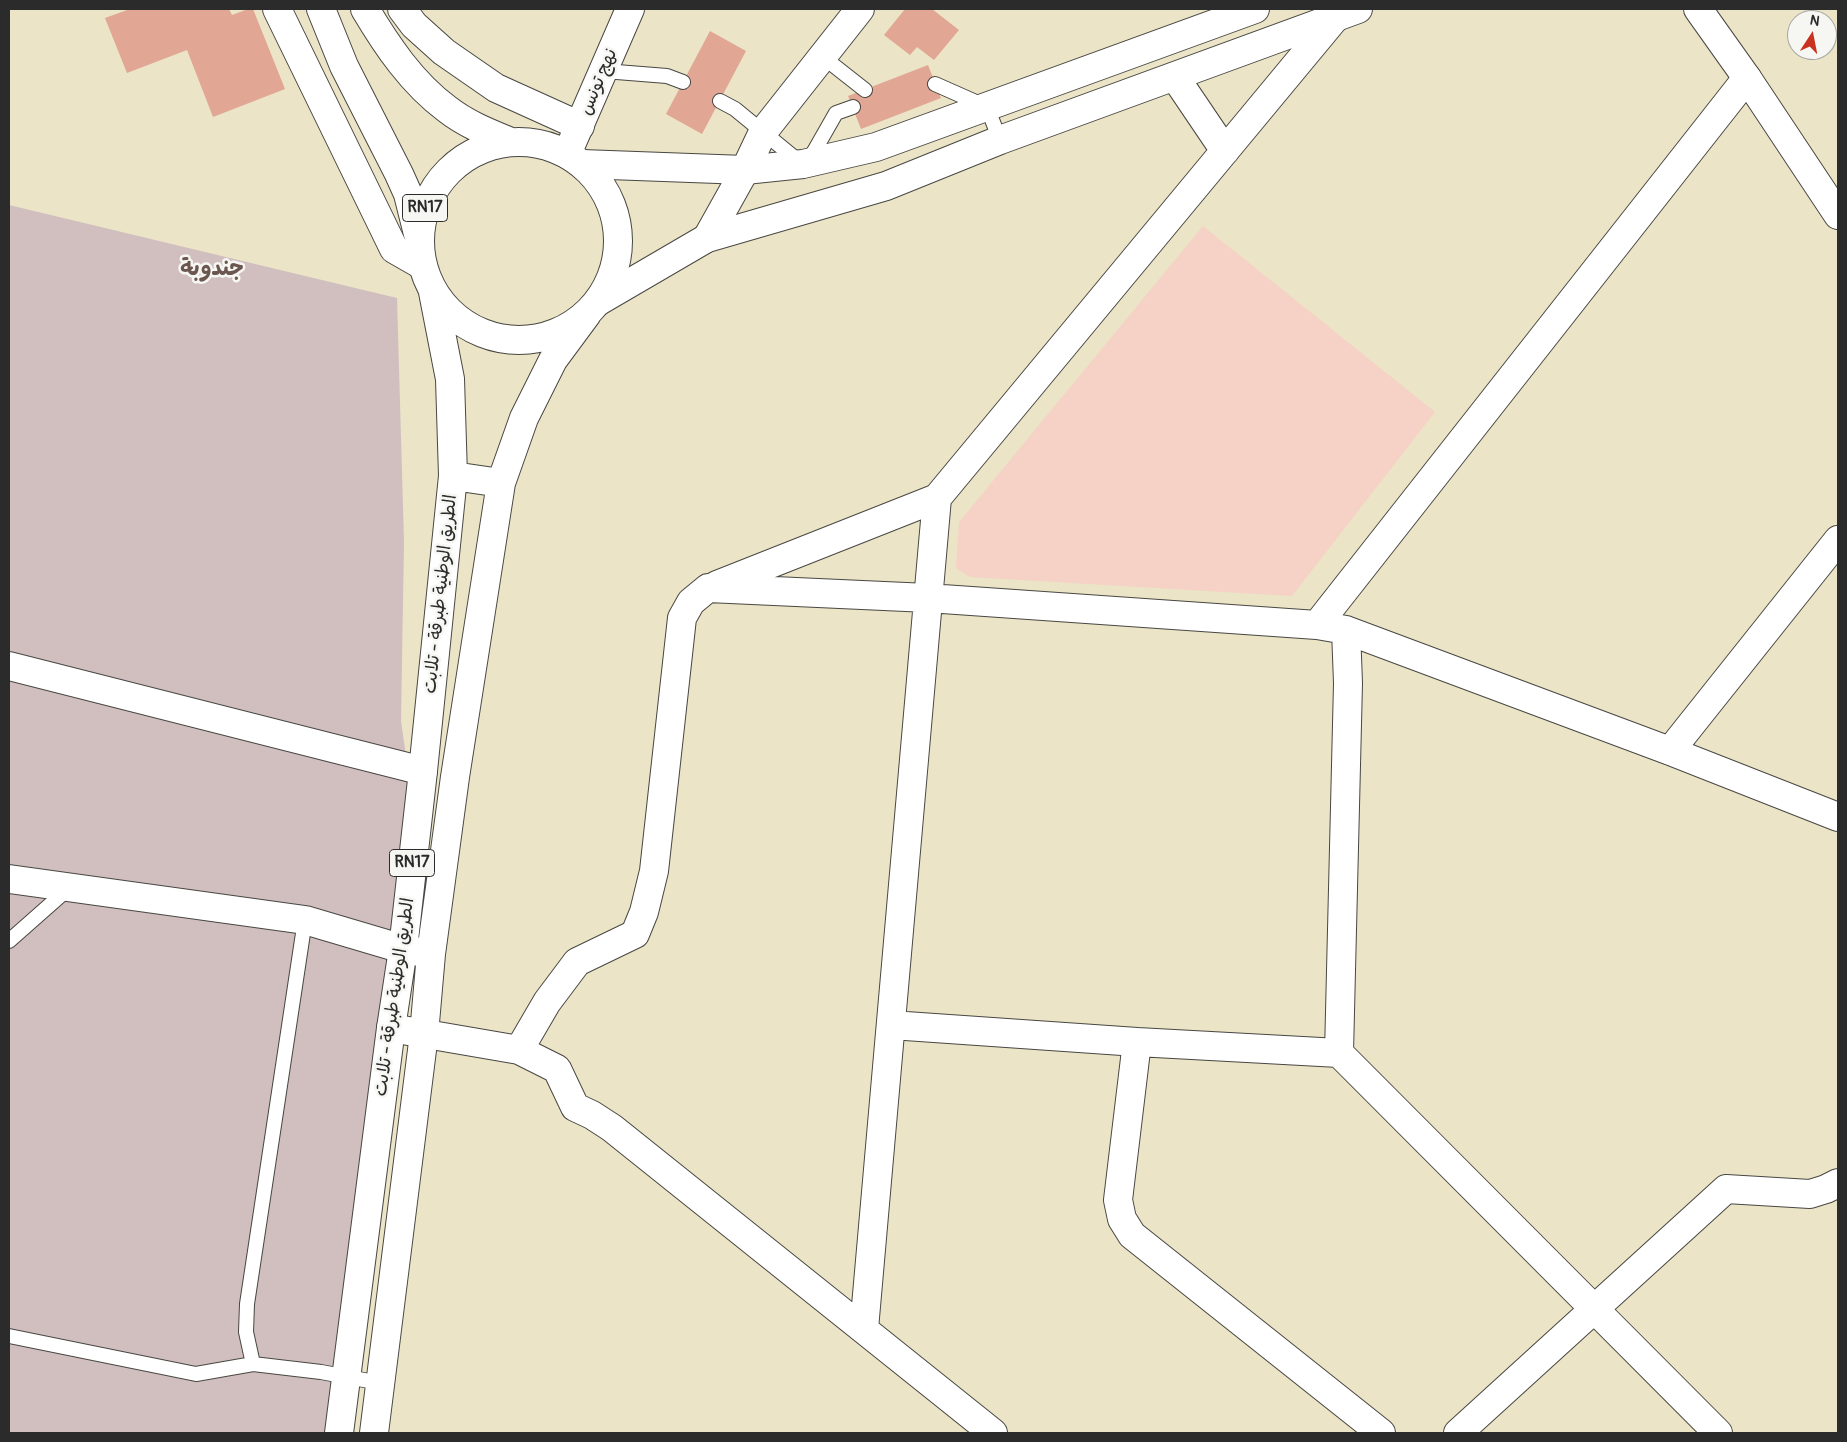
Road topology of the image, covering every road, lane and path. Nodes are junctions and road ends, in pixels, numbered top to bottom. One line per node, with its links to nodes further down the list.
1 (277, 9): 31 (street)
2 (321, 9): 29 (street, RN17)
3 (366, 9): 23 (street, RN17)
4 (402, 9): 20 (street)
5 (630, 9): 11 (street, نهج تونس)
6 (860, 9): 10 (street)
7 (1255, 9): 19 (street)
8 (1698, 9): 13 (street)
9 (1343, 12): 12 (street); 24 (street)
10 (822, 57): 16 (lane); 21 (street)
11 (604, 71): 14 (lane); 20 (street, نهج تونس)
12 (1175, 76): 22 (street); 24 (street)
13 (1747, 78): 28 (street); 40 (street)
14 (683, 82)
15 (935, 84): 19 (lane)
16 (865, 90)
17 (720, 101): 21 (lane)
18 (852, 107): 26 (lane)
19 (986, 107): 22 (lane); 26 (street)
20 (580, 126): 25 (street, نهج تونس)
21 (763, 132): 26 (lane); 27 (street)
22 (1000, 140): 30 (street)
23 (511, 142): 25 (street, RN17); 29 (street, RN17)
24 (1226, 151): 36 (street)
25 (575, 159): 27 (street); 33 (street, RN17)
26 (806, 164): 27 (street)
27 (746, 170): 30 (street)
28 (1838, 215)
29 (419, 237): 31 (street, RN17)
30 (707, 238): 33 (street)
31 (422, 265): 32 (street, RN17)
32 (433, 292): 33 (street, RN17); 34 (street, الطريق الوطنية طبرقة - تلابت / RN17)
33 (593, 307): 35 (street, الطريق الوطنية طبرقة - تلابت / RN17)
34 (453, 476): 35 (street); 44 (street, الطريق الوطنية طبرقة - تلابت / RN17)
35 (501, 483): 51 (street, الطريق الوطنية طبرقة - تلابت / RN17)
36 (937, 498): 38 (street); 39 (street)
37 (1838, 540): 43 (street)
38 (708, 588): 39 (street); 56 (street)
39 (928, 598): 40 (street); 52 (street)
40 (1317, 625): 41 (street)
41 (1346, 630): 43 (street); 57 (street)
42 (9, 666): 44 (street)
43 (1670, 751): 45 (street)
44 (423, 771): 50 (street, الطريق الوطنية طبرقة - تلابت / RN17)
45 (1838, 817)
46 (9, 879): 47 (street)
47 (69, 887): 48 (street); 49 (lane)
48 (305, 920): 50 (street); 62 (lane)
49 (9, 941)
50 (403, 949): 51 (street); 53 (street, الطريق الوطنية طبرقة - تلابت / RN17)
51 (431, 954): 54 (street, الطريق الوطنية طبرقة - تلابت / RN17)
52 (890, 1025): 55 (street); 60 (street)
53 (390, 1028): 54 (street); 63 (street, الطريق الوطنية طبرقة - تلابت / RN17)
54 (424, 1034): 56 (street); 64 (street, الطريق الوطنية طبرقة - تلابت / RN17)
55 (1137, 1042): 57 (street); 68 (street)
56 (519, 1050): 60 (street)
57 (1340, 1053): 59 (street)
58 (1838, 1183): 59 (street)
59 (1594, 1309): 69 (street); 70 (street)
60 (864, 1328): 67 (street)
61 (9, 1336): 62 (lane)
62 (253, 1364): 63 (lane)
63 (346, 1376): 64 (lane); 65 (street, الطريق الوطنية طبرقة - تلابت / RN17)
64 (380, 1383): 66 (street, الطريق الوطنية طبرقة - تلابت / RN17)
65 (339, 1433)
66 (374, 1433)
67 (992, 1433)
68 (1381, 1433)
69 (1458, 1433)
70 (1718, 1433)

